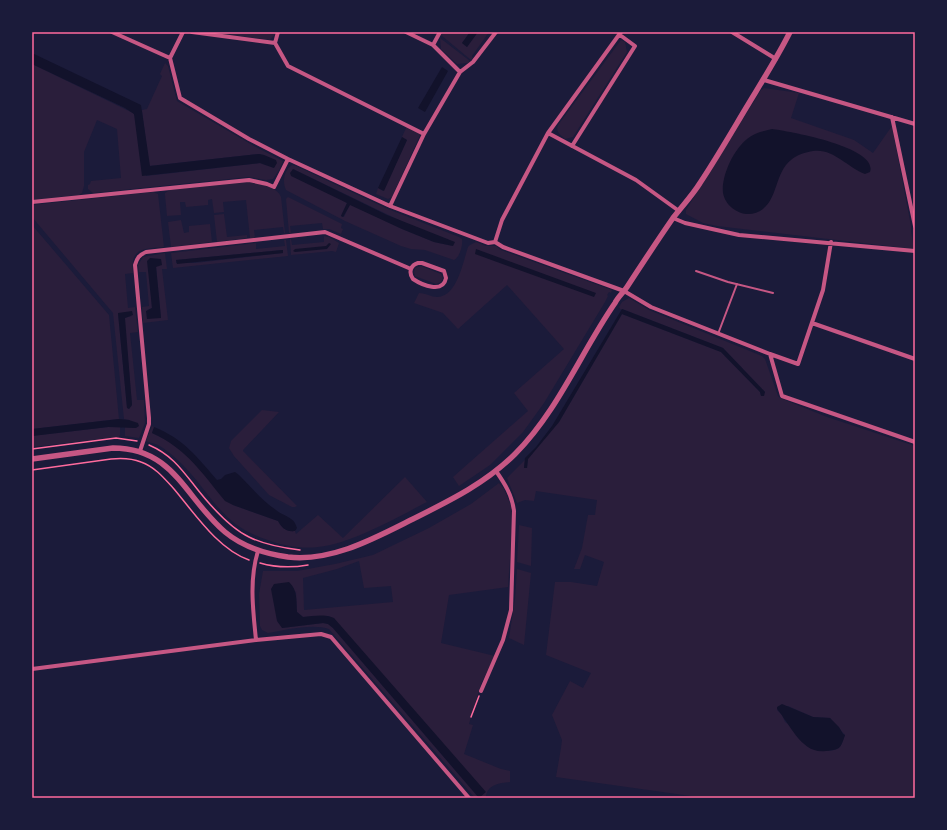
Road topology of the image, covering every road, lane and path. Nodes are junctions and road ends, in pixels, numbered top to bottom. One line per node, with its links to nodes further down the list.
1 (112, 32): 13 (street)
2 (182, 32): 13 (street)
3 (192, 32): 11 (street)
4 (278, 32): 11 (street)
5 (406, 32): 12 (street)
6 (440, 32): 12 (street)
7 (496, 32): 15 (street)
8 (732, 32): 14 (street)
9 (790, 32): 14 (street)
10 (620, 33): 19 (street); 21 (street)
11 (275, 43): 20 (street)
12 (433, 45): 15 (street)
13 (170, 58): 22 (street)
14 (776, 59): 16 (street)
15 (460, 72): 20 (street)
16 (764, 80): 17 (street); 25 (street)
17 (892, 117): 18 (street); 27 (street)
18 (915, 124)
19 (548, 133): 21 (street); 28 (street)
20 (424, 134): 24 (street)
21 (572, 146): 25 (street)
22 (288, 159): 23 (street); 24 (street)
23 (32, 202)
24 (390, 206): 28 (street)
25 (679, 211): 26 (street)
26 (673, 218): 29 (street); 34 (street)
27 (915, 226)
28 (495, 242): 34 (street)
29 (831, 242): 30 (street); 36 (street)
30 (915, 251)
31 (411, 269): 31 (street); 40 (street)
32 (696, 271): 33 (lane)
33 (738, 284): 35 (lane); 37 (lane)
34 (624, 290): 37 (street); 46 (street)
35 (773, 293)
36 (812, 323): 38 (street); 39 (street)
37 (718, 334): 38 (street)
38 (770, 354): 41 (street)
39 (915, 359)
40 (142, 442): 42 (path); 43 (street); 48 (path)
41 (915, 442)
42 (32, 449)
43 (140, 451): 44 (street); 47 (street)
44 (32, 459)
45 (32, 470): 49 (path)
46 (496, 471): 47 (street); 53 (street)
47 (258, 551): 49 (street)
48 (305, 551)
49 (255, 562): 50 (path); 51 (street)
50 (309, 565)
51 (256, 640): 52 (street); 55 (street)
52 (32, 669)
53 (481, 691): 54 (path)
54 (471, 717)
55 (469, 798)

